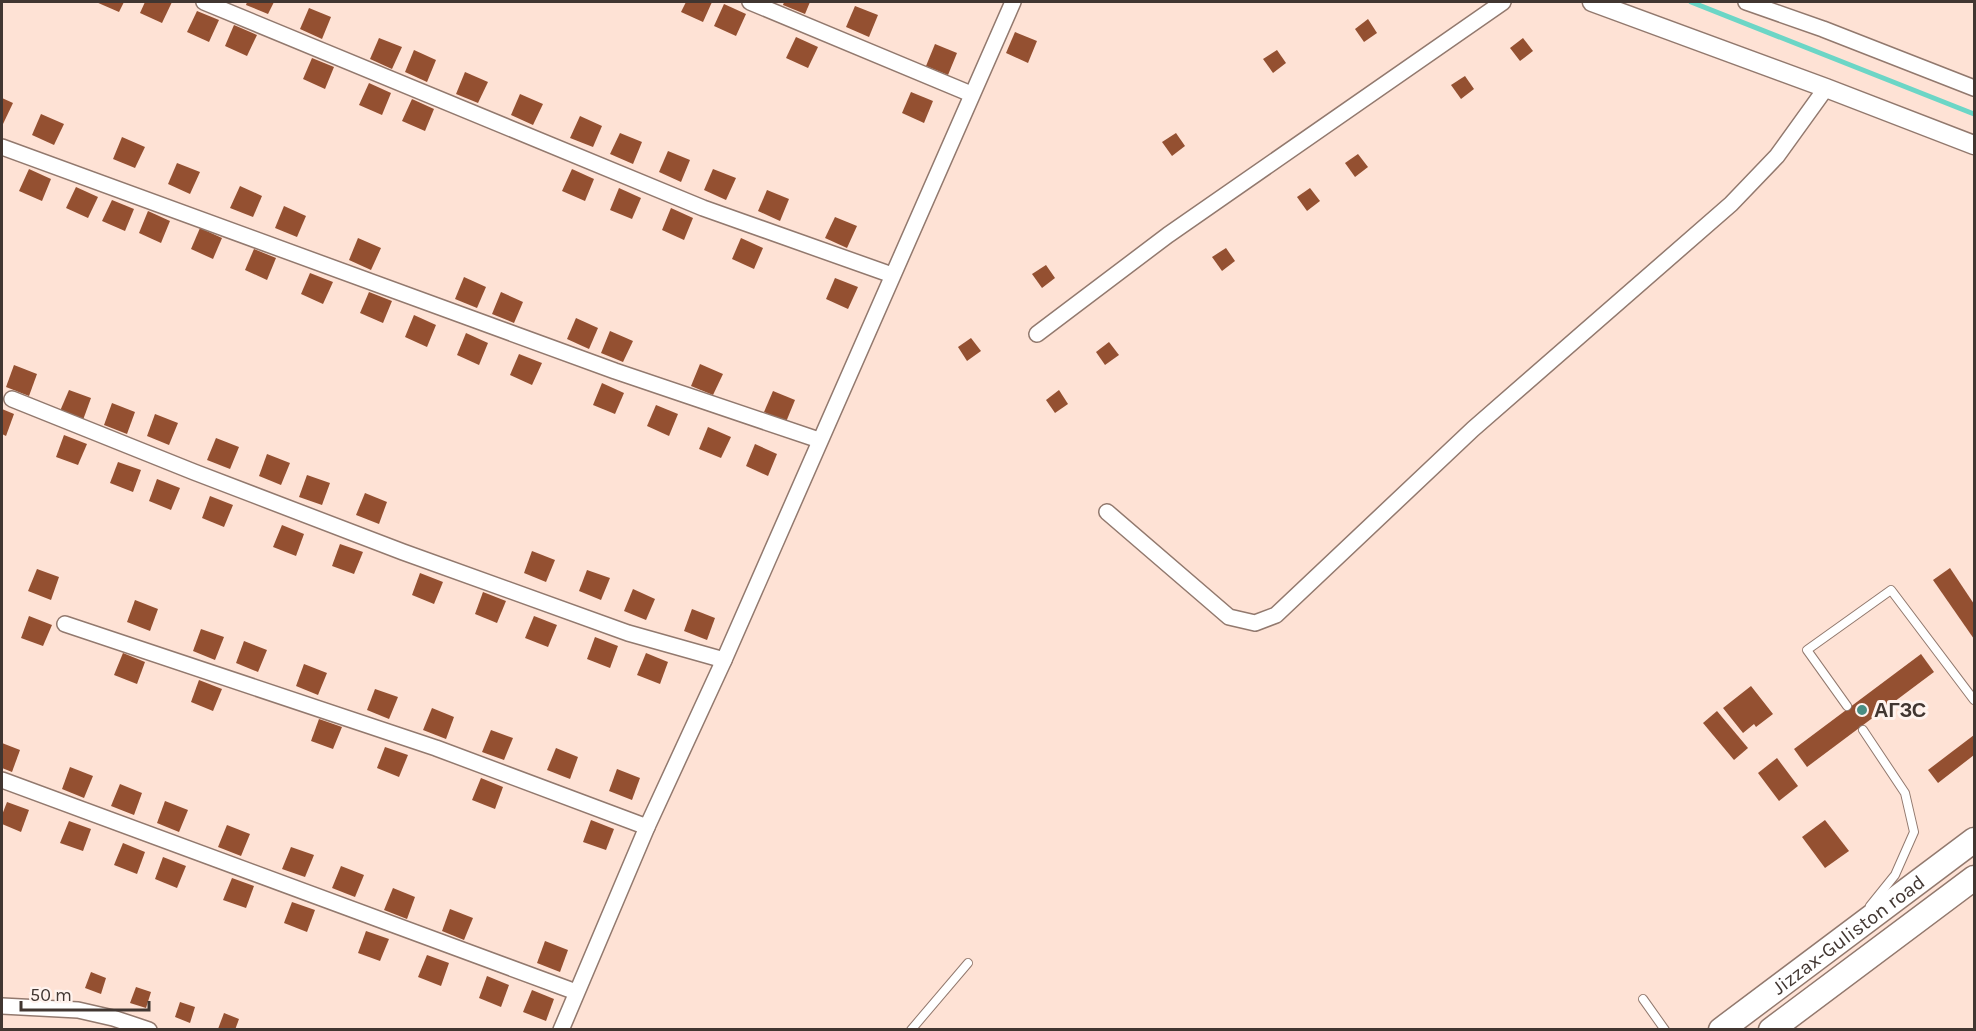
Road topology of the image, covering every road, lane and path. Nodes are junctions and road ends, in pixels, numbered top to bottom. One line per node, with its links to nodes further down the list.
1 (204, 2): 12 (street)
2 (750, 2): 9 (street)
3 (1012, 2): 9 (street)
4 (1503, 2): 13 (street)
5 (1592, 2): 7 (street)
6 (1746, 2): 8 (street)
7 (1826, 88): 10 (street); 16 (street)
8 (1974, 88)
9 (970, 94): 12 (street)
10 (1974, 145)
11 (2, 147): 15 (street)
12 (892, 275): 15 (street)
13 (1037, 334)
14 (12, 399): 18 (street)
15 (819, 440): 18 (street)
16 (1107, 512)
17 (65, 624): 23 (street)
18 (724, 660): 23 (street)
19 (1974, 700): 20 (lane)
20 (1846, 706)
21 (1863, 730): 26 (lane)
22 (2, 780): 28 (street)
23 (647, 827): 28 (street)
24 (1974, 840): 26 (highway, Jizzax-Guliston road)
25 (1974, 878): 37 (highway, Jizzax-Guliston road)
26 (1846, 936): 36 (highway, Jizzax-Guliston road)
27 (969, 963): 34 (lane)
28 (576, 992): 33 (street)
29 (1643, 999): 35 (lane)
30 (2, 1006): 31 (street)
31 (126, 1026): 32 (street)
32 (149, 1029)
33 (561, 1029)
34 (911, 1029)
35 (1665, 1029)
36 (1721, 1029)
37 (1771, 1029)

